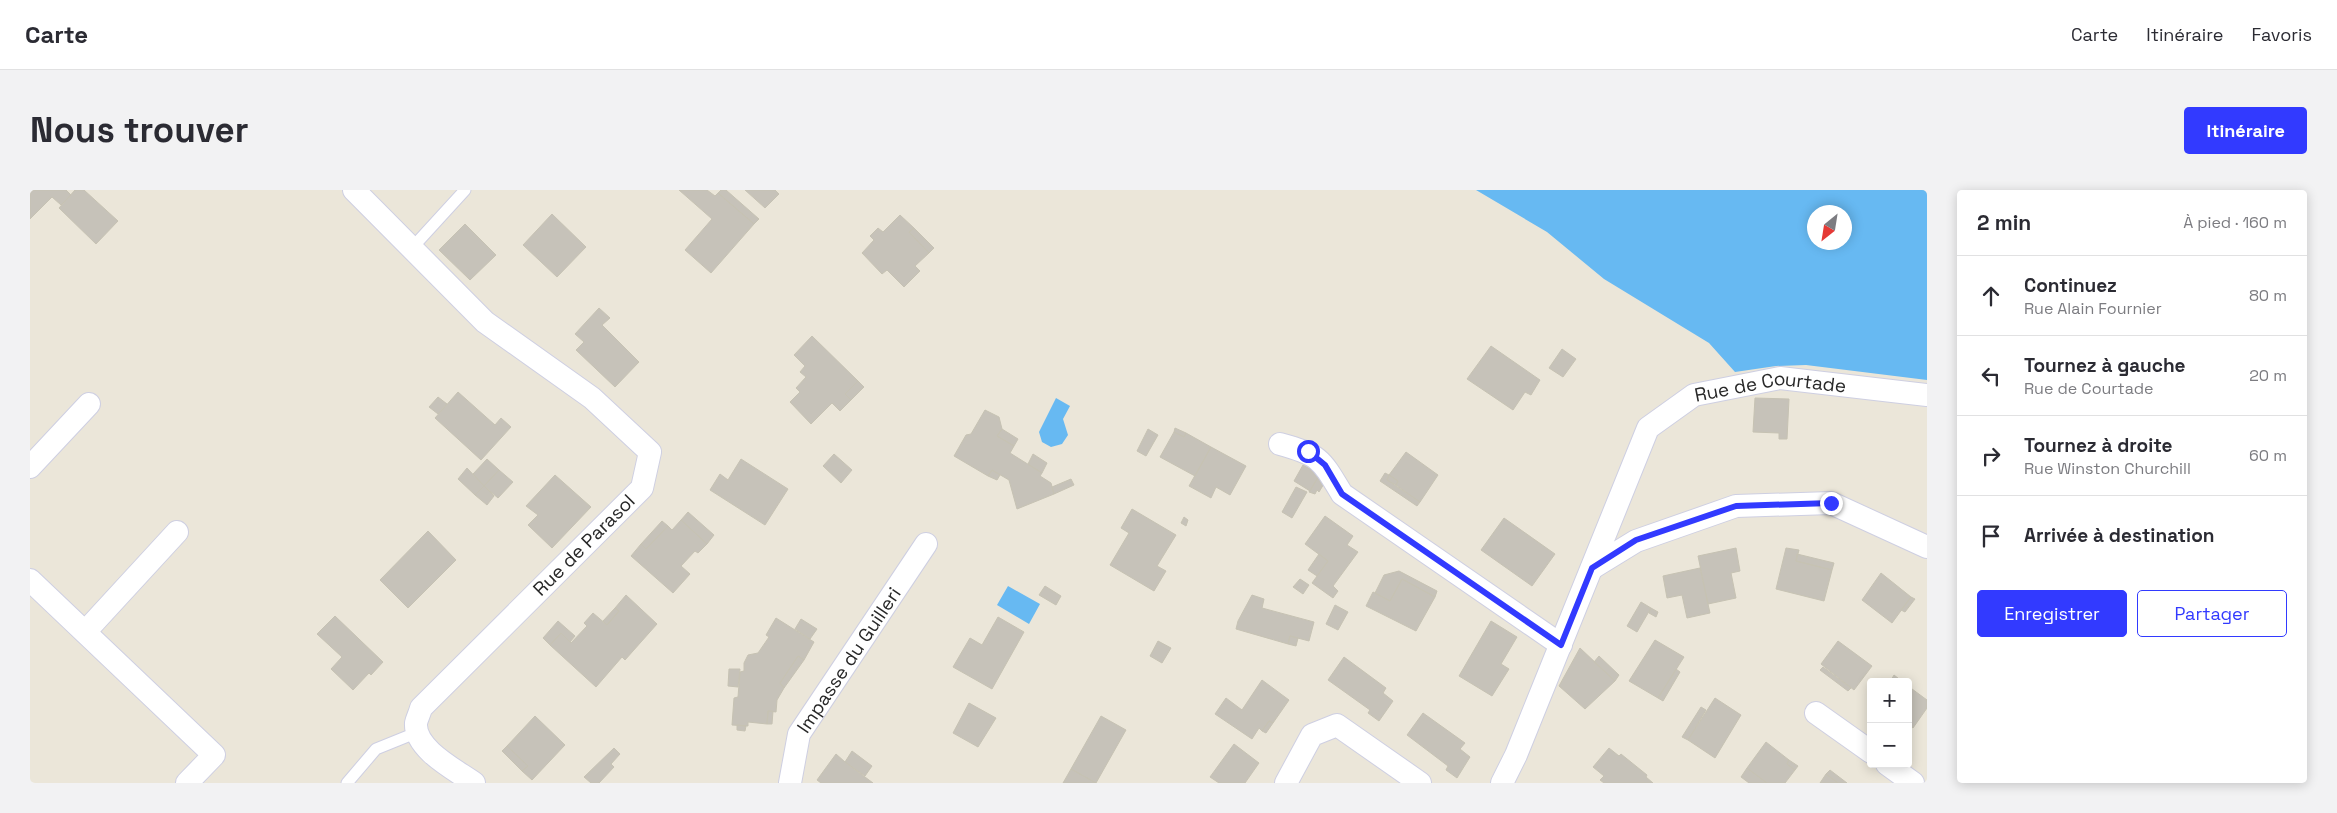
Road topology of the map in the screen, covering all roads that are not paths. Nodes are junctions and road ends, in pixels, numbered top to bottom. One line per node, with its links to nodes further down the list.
1 (354, 190): 3 (street, Rue de Parasol)
2 (466, 190): 3 (lane)
3 (412, 248): 16 (street, Rue de Parasol)
4 (1927, 395): 11 (street, Rue de Courtade)
5 (89, 404): 7 (street)
6 (1280, 444): 14 (street)
7 (30, 467)
8 (177, 532): 13 (street)
9 (926, 544): 22 (street, Impasse du Guilleri)
10 (1927, 547): 11 (street)
11 (1592, 568): 14 (street, Rue de Courtade)
12 (30, 580): 13 (street)
13 (85, 632): 19 (street)
14 (1561, 645): 25 (street, Rue de Courtade)
15 (1816, 713): 17 (street)
16 (418, 732): 20 (lane); 21 (street)
17 (1867, 749)
18 (1892, 768): 26 (street)
19 (187, 783)
20 (347, 783)
21 (474, 783)
22 (790, 783)
23 (1286, 783): 24 (street)
24 (1420, 783)
25 (1502, 783)
26 (1913, 783)

